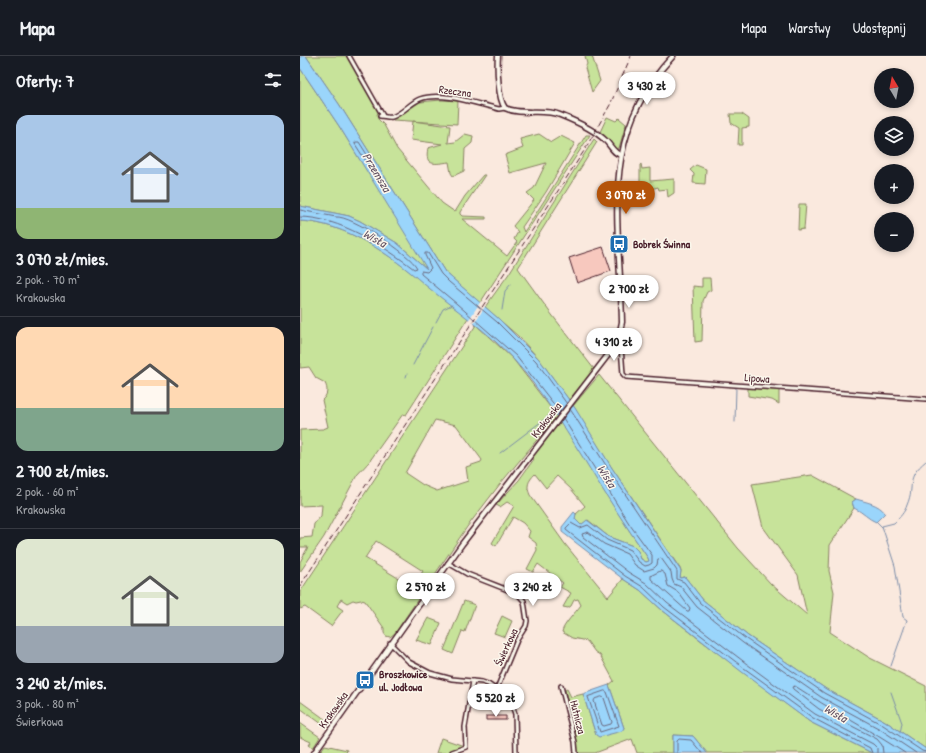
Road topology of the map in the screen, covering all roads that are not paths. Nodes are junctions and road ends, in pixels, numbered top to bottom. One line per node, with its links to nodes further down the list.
1 (350, 56): 4 (street, Rzeczna)
2 (498, 56): 4 (street)
3 (673, 56): 5 (street, Krakowska)
4 (505, 108): 5 (street)
5 (621, 155): 6 (street, Krakowska)
6 (617, 341): 7 (street, Lipowa); 8 (street, Krakowska)
7 (926, 399)
8 (448, 563): 9 (street, Krakowska); 12 (street, Świerkowa)
9 (390, 643): 10 (street); 14 (street, Krakowska)
10 (473, 681): 12 (street); 13 (street)
11 (561, 686): 16 (street, Hutnicza)
12 (495, 689): 15 (street)
13 (452, 752)
14 (314, 753)
15 (516, 753)
16 (576, 753)

